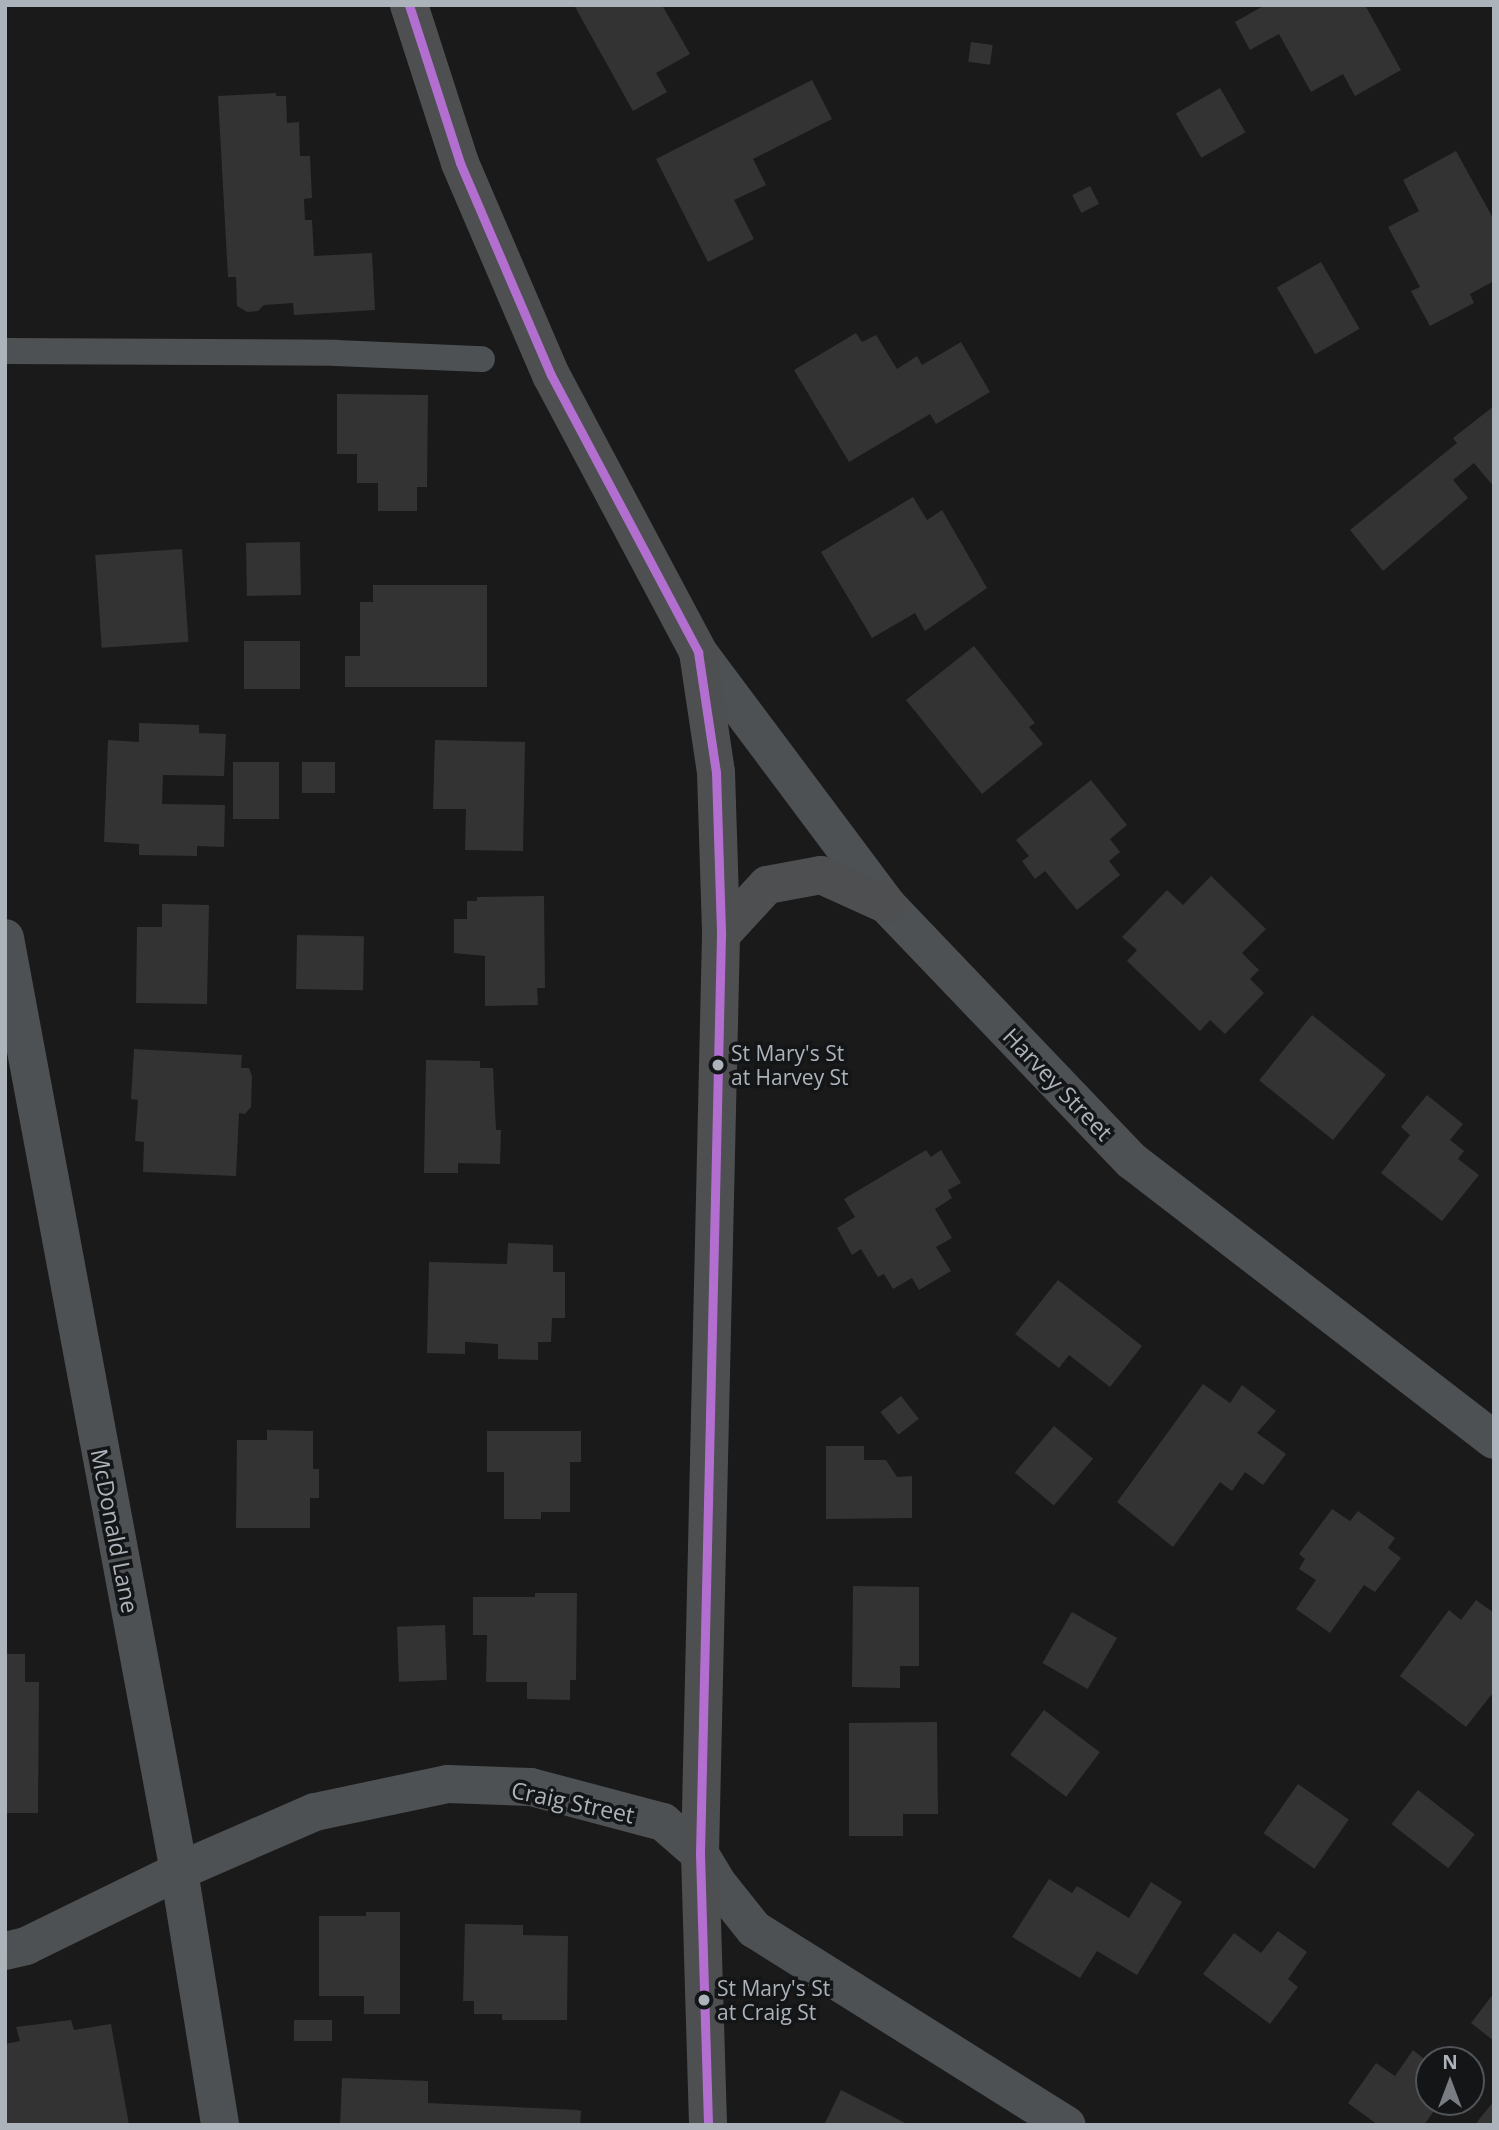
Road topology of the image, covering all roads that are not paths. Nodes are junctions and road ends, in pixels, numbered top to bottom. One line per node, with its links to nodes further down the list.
1 (409, 5): 4 (main road)
2 (5, 351): 3 (lane)
3 (482, 359)
4 (698, 652): 5 (street, Harvey Street); 6 (main road)
5 (887, 905): 6 (main road); 8 (street, Harvey Street)
6 (721, 935): 9 (main road)
7 (5, 938): 10 (street, McDonald Lane)
8 (1494, 1440)
9 (700, 1854): 10 (street, Craig Street); 13 (main road); 14 (street, Craig Street)
10 (179, 1871): 11 (street, Craig Street); 12 (street, McDonald Lane)
11 (5, 1951)
12 (220, 2125)
13 (708, 2125)
14 (1067, 2125)

